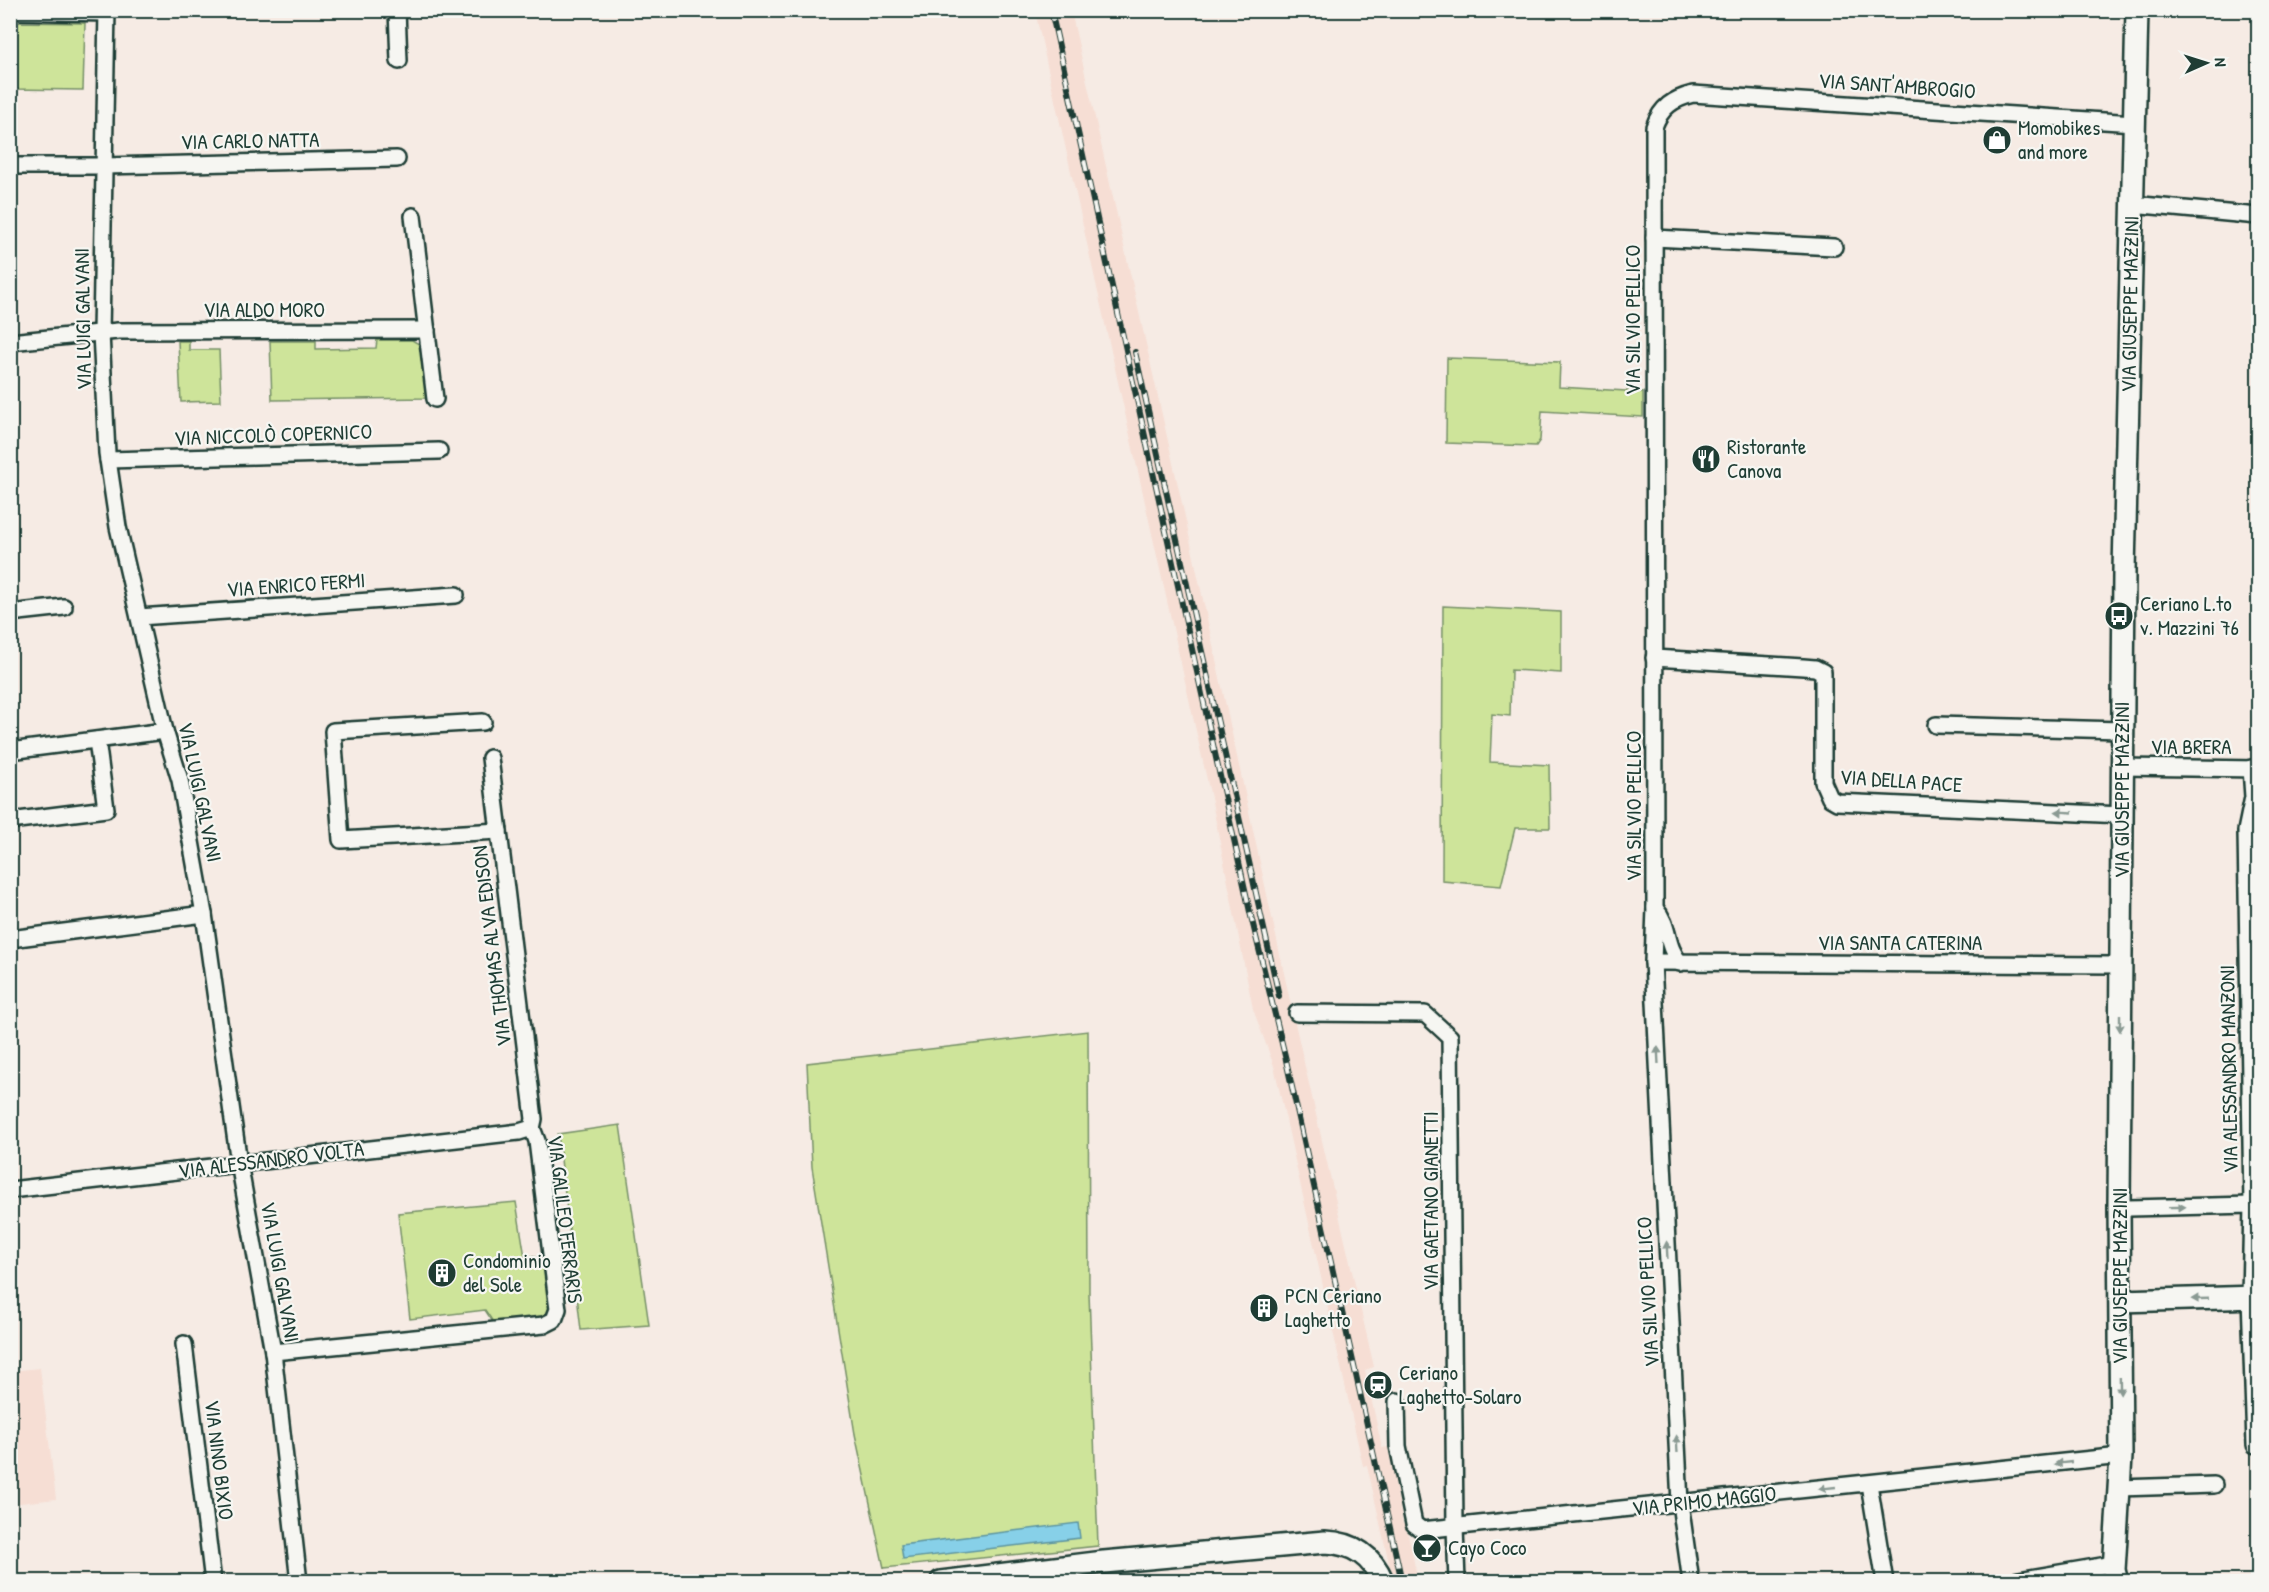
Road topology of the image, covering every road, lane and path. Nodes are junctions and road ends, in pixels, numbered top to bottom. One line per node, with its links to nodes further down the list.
1 (397, 10): 5 (street)
2 (2137, 10): 7 (street, VIA GIUSEPPE MAZZINI)
3 (10, 11): 4 (street)
4 (107, 12): 10 (street, VIA LUIGI GALVANI)
5 (399, 61)
6 (1662, 110): 7 (street, VIA SANT'AMBROGIO); 14 (street, VIA SILVIO PELLICO)
7 (2134, 123): 11 (street, VIA GIUSEPPE MAZZINI)
8 (397, 159): 10 (street, VIA CARLO NATTA)
9 (10, 166): 10 (street, VIA CARLO NATTA)
10 (104, 166): 17 (street, VIA LUIGI GALVANI)
11 (2132, 204): 13 (street); 29 (street, VIA GIUSEPPE MAZZINI)
12 (413, 216): 16 (street)
13 (2259, 216)
14 (1654, 238): 15 (street); 26 (street, VIA SILVIO PELLICO)
15 (1834, 247)
16 (427, 330): 17 (street, VIA ALDO MORO); 19 (street)
17 (101, 333): 18 (street, VIA ALDO MORO); 21 (street, VIA LUIGI GALVANI)
18 (10, 342)
19 (435, 399)
20 (439, 451): 21 (street, VIA NICCOLÒ COPERNICO)
21 (108, 460): 25 (street, VIA LUIGI GALVANI)
22 (456, 595): 25 (street, VIA ENRICO FERMI)
23 (64, 607): 24 (street)
24 (10, 613)
25 (139, 617): 30 (street, VIA LUIGI GALVANI)
26 (1654, 658): 36 (street, VIA DELLA PACE, one-way to 26); 41 (street, VIA SILVIO PELLICO)
27 (483, 722): 39 (street)
28 (1935, 725): 29 (street)
29 (2122, 730): 34 (street, VIA GIUSEPPE MAZZINI)
30 (165, 731): 31 (street); 42 (street, VIA LUIGI GALVANI)
31 (97, 740): 32 (street); 37 (street)
32 (10, 751)
33 (490, 758): 39 (street, VIA THOMAS ALVA EDISON)
34 (2122, 767): 35 (street, VIA BRERA); 36 (street, VIA GIUSEPPE MAZZINI)
35 (2255, 768): 40 (street, VIA ALESSANDRO MANZONI)
36 (2122, 815): 46 (street, VIA GIUSEPPE MAZZINI)
37 (10, 821)
38 (2259, 822): 40 (street)
39 (499, 831): 50 (street, VIA THOMAS ALVA EDISON)
40 (2247, 841): 48 (street, VIA ALESSANDRO MANZONI)
41 (1655, 908): 44 (street, VIA SILVIO PELLICO); 45 (street)
42 (204, 914): 43 (street); 51 (street, VIA LUIGI GALVANI)
43 (10, 939)
44 (1653, 962): 45 (street, VIA SANTA CATERINA); 65 (street, VIA SILVIO PELLICO, one-way to 44)
45 (1680, 963): 46 (street, VIA SANTA CATERINA)
46 (2120, 965): 54 (street, VIA GIUSEPPE MAZZINI, one-way to 54)
47 (1298, 1013): 66 (street, VIA GAETANO GIANETTI)
48 (2254, 1045): 49 (street, VIA ALESSANDRO MANZONI)
49 (2254, 1088): 53 (street, VIA ALESSANDRO MANZONI)
50 (532, 1128): 51 (street, VIA ALESSANDRO VOLTA); 58 (street, VIA GALILEO FERRARIS)
51 (239, 1163): 52 (street, VIA ALESSANDRO VOLTA); 58 (street, VIA LUIGI GALVANI)
52 (10, 1190)
53 (2252, 1205): 54 (street, one-way to 53); 55 (street, VIA ALESSANDRO MANZONI)
54 (2119, 1206): 56 (street, VIA GIUSEPPE MAZZINI)
55 (2254, 1297): 56 (street, one-way to 56); 60 (street, VIA ALESSANDRO MANZONI)
56 (2120, 1301): 61 (street, VIA GIUSEPPE MAZZINI, one-way to 61)
57 (184, 1344): 68 (street, VIA NINO BIXIO)
58 (273, 1352): 69 (street, VIA LUIGI GALVANI)
59 (1397, 1401): 66 (street, VIA PRIMO MAGGIO)
60 (2255, 1445)
61 (2121, 1456): 62 (street, VIA PRIMO MAGGIO, one-way to 62); 64 (street, VIA GIUSEPPE MAZZINI)
62 (1869, 1484): 65 (street, VIA PRIMO MAGGIO, one-way to 65); 74 (street)
63 (2214, 1485): 64 (street)
64 (2119, 1488): 67 (street, VIA GIUSEPPE MAZZINI)
65 (1680, 1503): 66 (street, VIA PRIMO MAGGIO); 73 (street, VIA SILVIO PELLICO)
66 (1455, 1527): 72 (street, VIA GAETANO GIANETTI)
67 (2115, 1576): 75 (street)
68 (213, 1581)
69 (299, 1581)
70 (941, 1581): 71 (street)
71 (1383, 1581)
72 (1457, 1581)
73 (1691, 1581)
74 (1885, 1581)
75 (2007, 1581)

